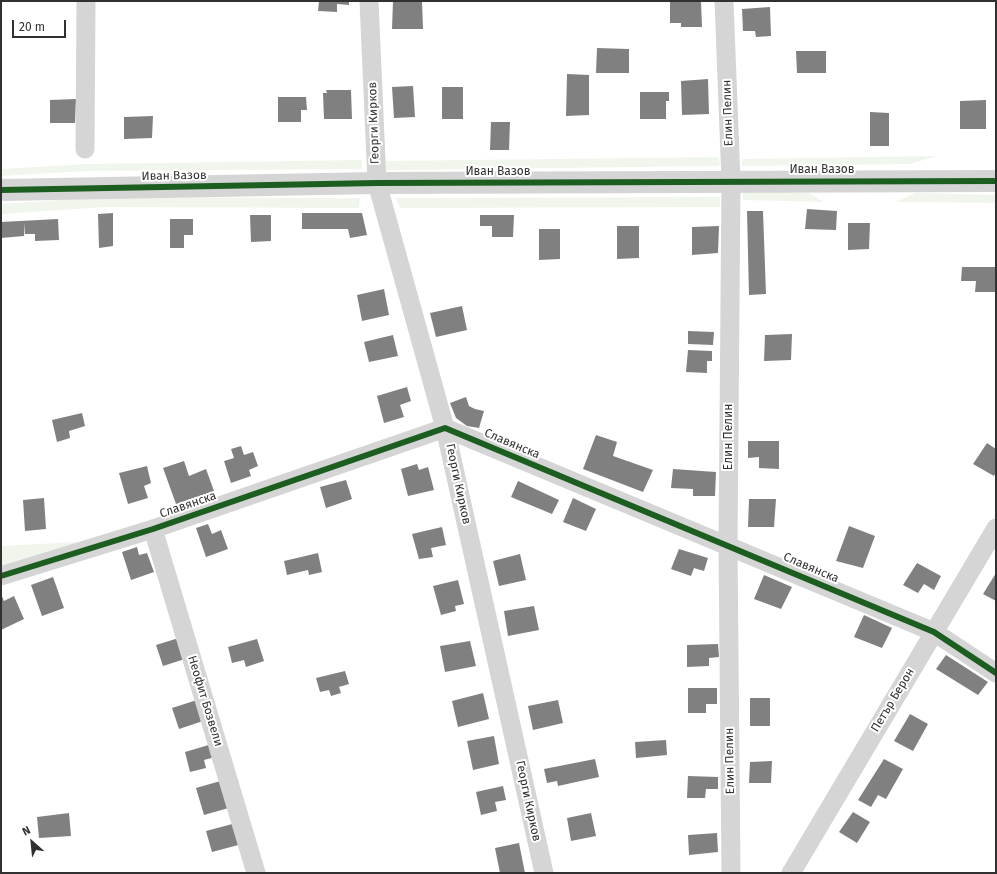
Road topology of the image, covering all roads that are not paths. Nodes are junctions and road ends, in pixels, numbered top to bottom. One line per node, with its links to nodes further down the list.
1 (86, 1): 4 (street)
2 (369, 1): 7 (street, Георги Кирков)
3 (724, 1): 5 (street, Елин Пелин)
4 (85, 149)
5 (731, 181): 6 (street, Иван Вазов); 7 (street, Иван Вазов); 12 (street, Елин Пелин)
6 (996, 182)
7 (377, 183): 8 (street, Иван Вазов); 9 (street, Георги Кирков)
8 (1, 190)
9 (445, 428): 11 (street, Славянска); 12 (street, Славянска); 17 (street, Георги Кирков)
10 (996, 528): 14 (street, Петър Берон)
11 (153, 529): 13 (street, Славянска); 16 (street, Неофит Бозвели)
12 (728, 545): 14 (street, Славянска); 18 (street, Елин Пелин)
13 (1, 576)
14 (934, 632): 15 (street, Славянска); 19 (street, Петър Берон)
15 (996, 673)
16 (256, 873)
17 (544, 873)
18 (731, 873)
19 (791, 873)

